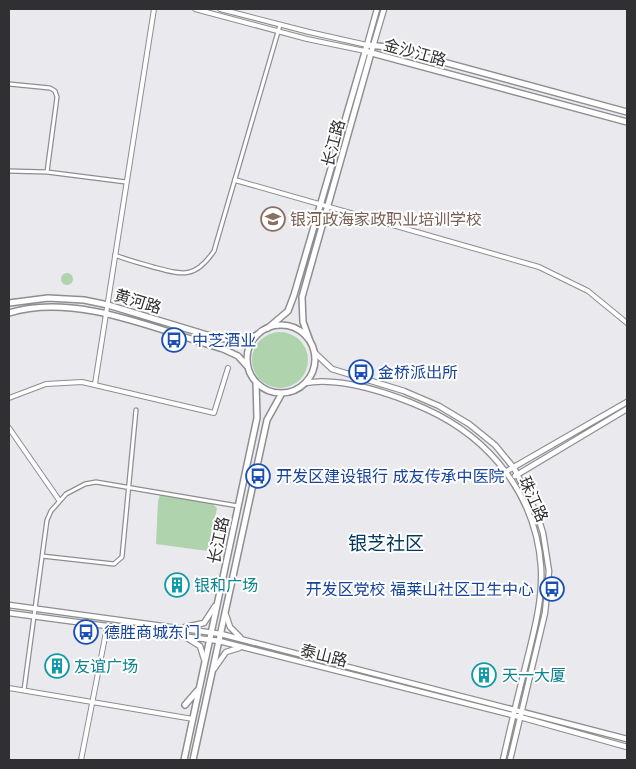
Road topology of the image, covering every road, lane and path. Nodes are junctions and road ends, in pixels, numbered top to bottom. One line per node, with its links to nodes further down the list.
1 (154, 9): 17 (street)
2 (195, 9): 7 (street, 金沙江路)
3 (220, 9): 6 (street, 金沙江路)
4 (377, 9): 9 (main road, 长江路)
5 (384, 9): 8 (main road, 长江路)
6 (280, 25): 7 (street); 9 (street, 金沙江路)
7 (278, 31): 10 (street, 金沙江路); 16 (street)
8 (374, 44): 9 (main road, 金沙江路); 10 (main road, 长江路); 12 (main road, 金沙江路)
9 (367, 45): 10 (main road, 长江路)
10 (368, 52): 13 (main road, 金沙江路); 18 (main road, 长江路); 19 (main road, 长江路)
11 (9, 84): 15 (street)
12 (627, 112)
13 (627, 122)
14 (9, 171): 15 (street)
15 (47, 172): 17 (street)
16 (235, 180): 18 (street); 20 (street)
17 (126, 182): 20 (street)
18 (321, 205): 19 (street); 26 (main road, 长江路)
19 (328, 207): 25 (street); 28 (main road, 长江路)
20 (114, 255): 22 (street)
21 (9, 303): 22 (main road, 黄河路)
22 (108, 305): 24 (street); 27 (main road, 黄河路)
23 (9, 313): 24 (main road, 黄河路)
24 (106, 314): 30 (main road, 黄河路); 34 (street)
25 (627, 323)
26 (268, 328): 27 (main road); 28 (main road)
27 (256, 335): 30 (main road)
28 (310, 341): 29 (main road)
29 (314, 352): 33 (main road); 41 (main road)
30 (248, 367): 32 (main road)
31 (228, 368): 34 (street)
32 (256, 382): 35 (main road); 47 (main road, 长江路)
33 (305, 383): 35 (main road); 42 (main road, 珠江路)
34 (94, 384): 36 (street)
35 (282, 393): 52 (main road, 长江路)
36 (9, 398)
37 (627, 402): 41 (main road)
38 (627, 408): 43 (main road)
39 (136, 410): 45 (street)
40 (9, 428): 46 (street)
41 (514, 468): 42 (main road); 43 (main road)
42 (507, 471): 44 (main road, 珠江路)
43 (518, 475): 44 (main road); 72 (main road)
44 (512, 478): 71 (main road, 珠江路)
45 (130, 487): 46 (street); 47 (street); 48 (street)
46 (59, 500): 48 (street)
47 (238, 506): 49 (main road, 长江路)
48 (42, 556): 51 (street)
49 (218, 598): 56 (main road); 57 (main road, 长江路)
50 (9, 605): 51 (main road, 泰山路)
51 (35, 609): 54 (street); 56 (main road, 泰山路)
52 (226, 610): 58 (main road, 长江路); 61 (main road)
53 (9, 613): 54 (main road, 泰山路)
54 (34, 616): 55 (main road, 泰山路); 68 (street)
55 (108, 627): 59 (main road, 泰山路); 69 (street)
56 (180, 628): 57 (main road, 泰山路)
57 (211, 632): 58 (main road, 泰山路); 60 (main road, 长江路)
58 (221, 634): 61 (main road, 泰山路); 62 (main road, 长江路)
59 (179, 636): 60 (main road, 泰山路); 64 (main road)
60 (209, 640): 62 (main road, 泰山路); 64 (main road, 长江路)
61 (246, 640): 71 (main road, 泰山路)
62 (219, 641): 63 (main road, 泰山路); 65 (main road, 长江路)
63 (244, 648): 65 (main road); 73 (main road, 泰山路)
64 (204, 663): 66 (main road, 长江路)
65 (212, 672): 80 (main road, 长江路)
66 (200, 686): 70 (main road); 75 (main road, 长江路)
67 (9, 688): 68 (street)
68 (24, 690): 69 (street)
69 (93, 701): 75 (street); 78 (street)
70 (185, 705)
71 (515, 708): 72 (main road, 泰山路); 73 (main road, 珠江路)
72 (522, 710): 74 (main road); 76 (main road, 泰山路)
73 (513, 716): 74 (main road, 泰山路); 81 (main road, 珠江路)
74 (520, 717): 77 (main road, 泰山路); 82 (main road)
75 (193, 719): 79 (main road, 长江路)
76 (627, 738)
77 (627, 747)
78 (81, 760)
79 (184, 760)
80 (193, 760)
81 (503, 760)
82 (510, 760)

